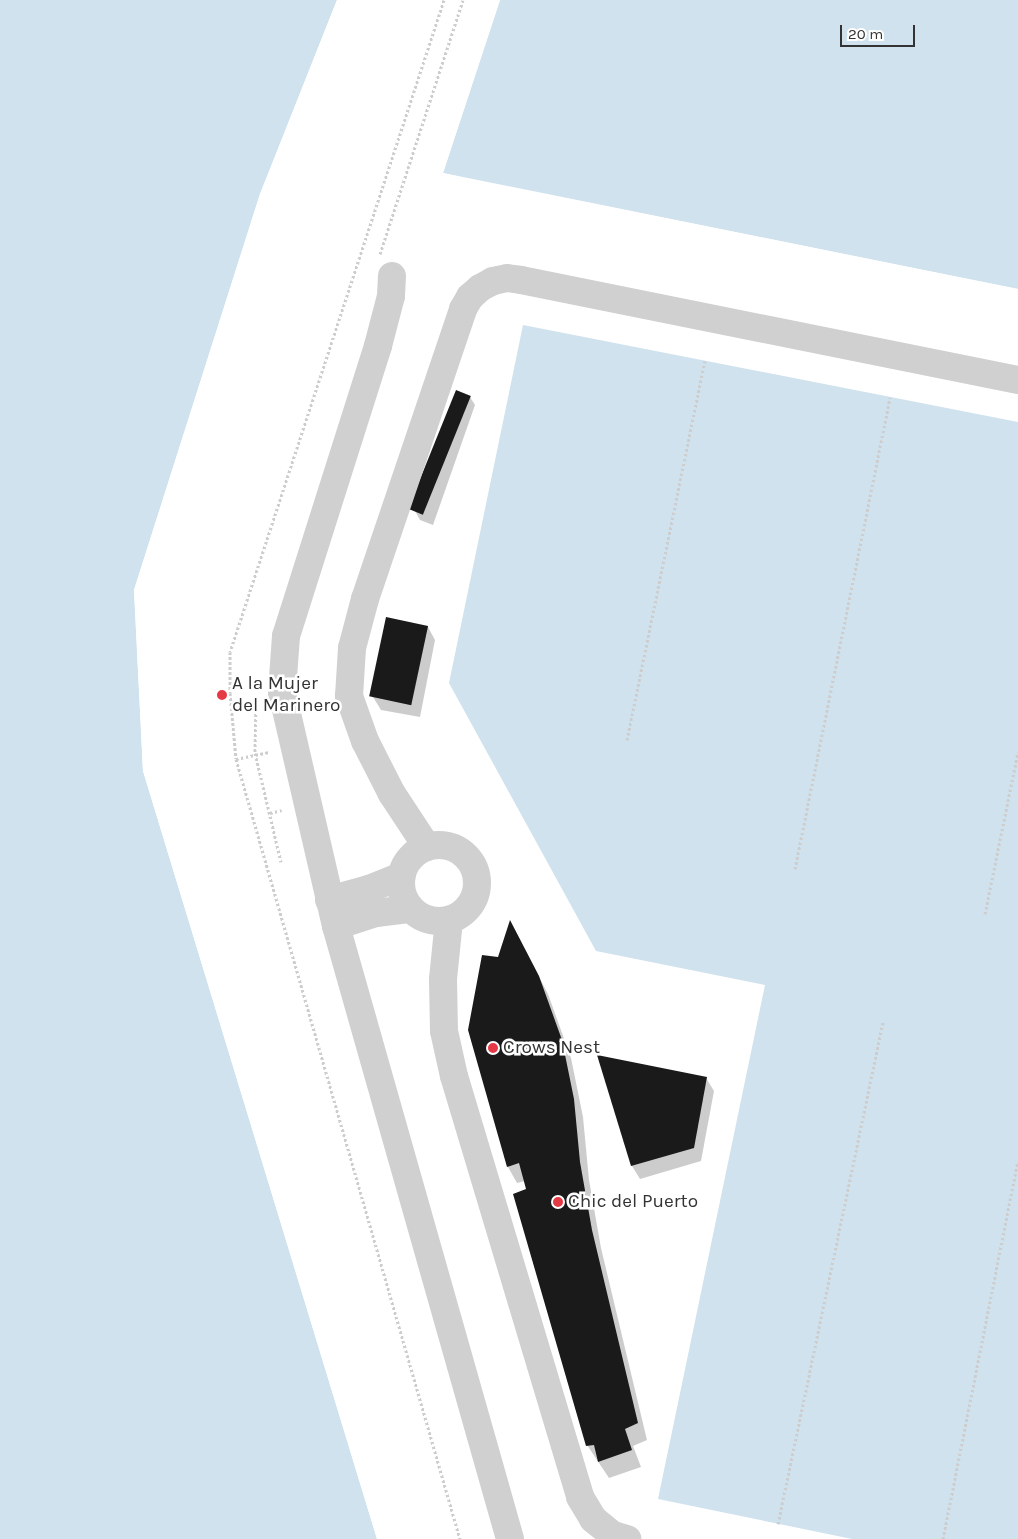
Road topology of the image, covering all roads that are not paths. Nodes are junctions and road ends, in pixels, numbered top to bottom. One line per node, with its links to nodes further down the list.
1 (392, 276): 5 (lane)
2 (1018, 380): 3 (lane)
3 (427, 847): 4 (lane); 7 (lane)
4 (401, 876): 5 (lane); 6 (lane)
5 (328, 900): 8 (lane)
6 (411, 909): 7 (lane); 8 (lane)
7 (449, 920): 10 (lane)
8 (336, 926): 9 (lane)
9 (510, 1539)
10 (627, 1539)

